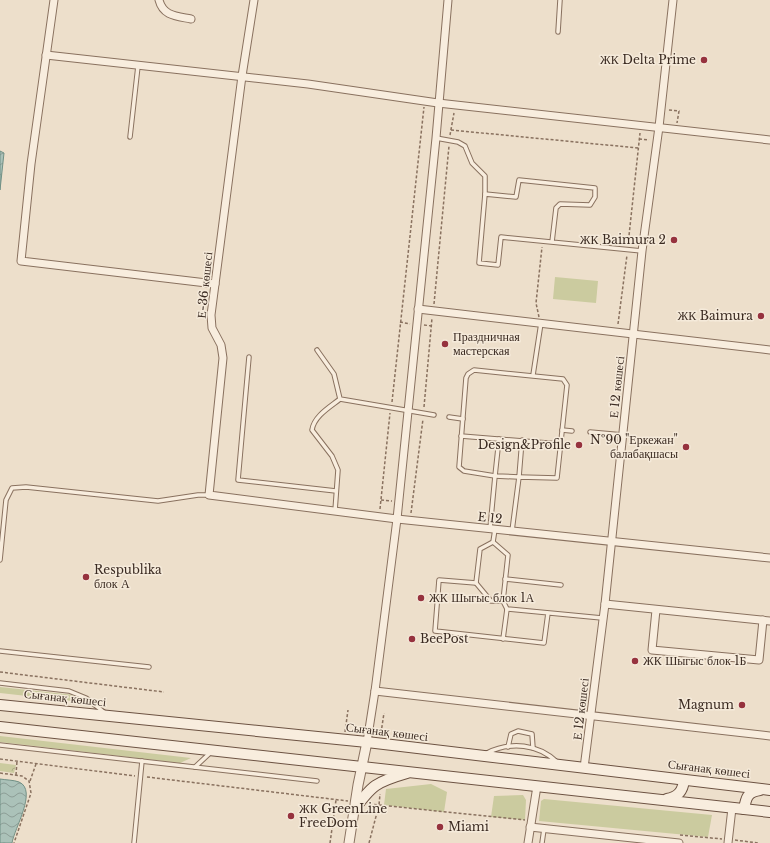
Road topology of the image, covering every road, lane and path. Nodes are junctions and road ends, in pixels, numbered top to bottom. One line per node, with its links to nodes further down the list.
1 (54, 0): 9 (street)
2 (159, 0): 7 (street)
3 (254, 0): 11 (street, Е-36 көшесі)
4 (448, 0): 13 (street)
5 (560, 0): 8 (lane)
6 (673, 0): 14 (street, Е 12 көшесі)
7 (191, 19)
8 (558, 32)
9 (46, 55): 10 (street); 30 (street)
10 (138, 66): 11 (street); 19 (lane)
11 (242, 76): 12 (street); 30 (street, Е-36 көшесі)
12 (425, 101): 13 (street); 40 (path)
13 (438, 103): 15 (street); 20 (street)
14 (661, 109): 16 (street, Е 12 көшесі); 17 (path)
15 (641, 125): 16 (street); 21 (path)
16 (659, 127): 17 (street); 23 (street, Е 12 көшесі)
17 (676, 129): 22 (street)
18 (451, 130): 24 (path)
19 (130, 137)
20 (436, 138): 25 (lane); 31 (street)
21 (639, 139): 23 (path); 24 (path)
22 (770, 140)
23 (657, 141): 29 (street, Е 12 көшесі)
24 (638, 148): 28 (path)
25 (485, 194): 26 (lane); 27 (lane)
26 (543, 241): 27 (lane); 32 (path)
27 (552, 242): 28 (lane)
28 (627, 249): 29 (lane); 33 (path)
29 (642, 251): 34 (street, Е 12 көшесі)
30 (215, 284): 56 (street, Е-36 көшесі)
31 (418, 309): 32 (street); 41 (street)
32 (541, 323): 33 (street); 38 (lane)
33 (617, 332): 34 (street)
34 (633, 334): 36 (street); 48 (street, Е 12 көшесі)
35 (317, 350): 39 (lane)
36 (770, 350)
37 (249, 357): 55 (lane)
38 (533, 375): 44 (lane); 45 (lane)
39 (340, 399): 40 (lane); 55 (lane)
40 (391, 408): 41 (lane); 58 (path)
41 (408, 411): 42 (lane); 59 (street)
42 (434, 415)
43 (450, 417): 44 (lane)
44 (463, 419): 49 (lane)
45 (562, 430): 46 (lane); 52 (lane)
46 (572, 431)
47 (590, 432): 48 (lane)
48 (623, 435): 63 (street, Е 12 көшесі)
49 (462, 436): 50 (lane); 53 (lane)
50 (499, 439): 51 (lane); 53 (lane)
51 (522, 440): 52 (lane); 54 (lane)
52 (560, 444): 54 (lane)
53 (495, 476): 54 (lane); 60 (lane)
54 (519, 477): 61 (lane)
55 (336, 492): 57 (lane)
56 (209, 495): 57 (street, E 12); 65 (lane)
57 (335, 511): 58 (street, E 12)
58 (379, 517): 59 (street, E 12)
59 (397, 519): 60 (street, E 12); 81 (street)
60 (492, 529): 61 (street, E 12); 62 (lane)
61 (512, 531): 63 (street, E 12)
62 (493, 542): 66 (lane); 67 (lane)
63 (611, 543): 64 (street, E 12); 70 (street, Е 12 көшесі)
64 (770, 558)
65 (0, 560)
66 (505, 580): 68 (lane); 69 (lane)
67 (476, 583): 69 (lane); 76 (lane)
68 (561, 585)
69 (503, 601): 71 (lane)
70 (605, 604): 72 (street); 74 (street, Е 12 көшесі)
71 (507, 609): 73 (lane); 76 (lane)
72 (656, 610): 75 (street); 75 (street)
73 (548, 614): 74 (lane); 76 (lane)
74 (602, 618): 86 (street, Е 12 көшесі)
75 (766, 621)
76 (503, 639)
77 (0, 651): 78 (lane)
78 (149, 667)
79 (0, 672): 82 (path)
80 (0, 683): 87 (lane)
81 (375, 690): 86 (street); 92 (street)
82 (164, 692)
83 (0, 705): 87 (main road, Сығанақ көшесі)
84 (348, 710): 89 (path)
85 (384, 713): 90 (path)
86 (591, 715): 91 (street); 105 (street, Е 12 көшесі)
87 (109, 716): 92 (main road, Сығанақ көшесі)
88 (0, 727): 96 (main road)
89 (345, 732)
90 (381, 733)
91 (770, 736)
92 (367, 742): 97 (main road, Сығанақ көшесі); 104 (street)
93 (0, 745): 99 (lane)
94 (508, 746): 95 (lane); 95 (lane); 97 (lane)
95 (533, 748): 102 (lane)
96 (212, 750): 103 (lane); 104 (main road)
97 (480, 756): 102 (main road, Сығанақ көшесі)
98 (0, 759): 100 (path)
99 (142, 761): 103 (lane); 109 (lane)
100 (17, 762): 101 (path); 108 (path)
101 (36, 764): 109 (path); 111 (path)
102 (561, 766): 105 (main road, Сығанақ көшесі)
103 (195, 767): 112 (lane)
104 (362, 767): 106 (main road); 118 (street)
105 (584, 768): 110 (main road, Сығанақ көшесі)
106 (413, 772): 113 (main road); 118 (main road)
107 (0, 773): 108 (path)
108 (16, 775): 111 (path)
109 (141, 776): 116 (path); 128 (lane)
110 (684, 780): 115 (main road, Сығанақ көшесі); 117 (main road)
111 (29, 781): 127 (path)
112 (318, 782)
113 (536, 786): 117 (main road); 123 (street)
114 (378, 788): 119 (path)
115 (768, 790): 121 (main road)
116 (336, 800): 118 (path); 129 (path)
117 (663, 800): 120 (main road)
118 (356, 805): 119 (path); 130 (street)
119 (379, 805): 123 (path); 131 (path)
120 (732, 808): 121 (main road); 126 (street)
121 (744, 809): 122 (main road)
122 (770, 812)
123 (531, 824): 124 (street); 132 (street)
124 (544, 829): 133 (lane); 134 (street)
125 (677, 835): 126 (path)
126 (728, 841): 135 (path)
127 (14, 843)
128 (134, 843)
129 (330, 843)
130 (349, 843)
131 (369, 843)
132 (528, 843)
133 (542, 843)
134 (679, 843)
135 (758, 843)

